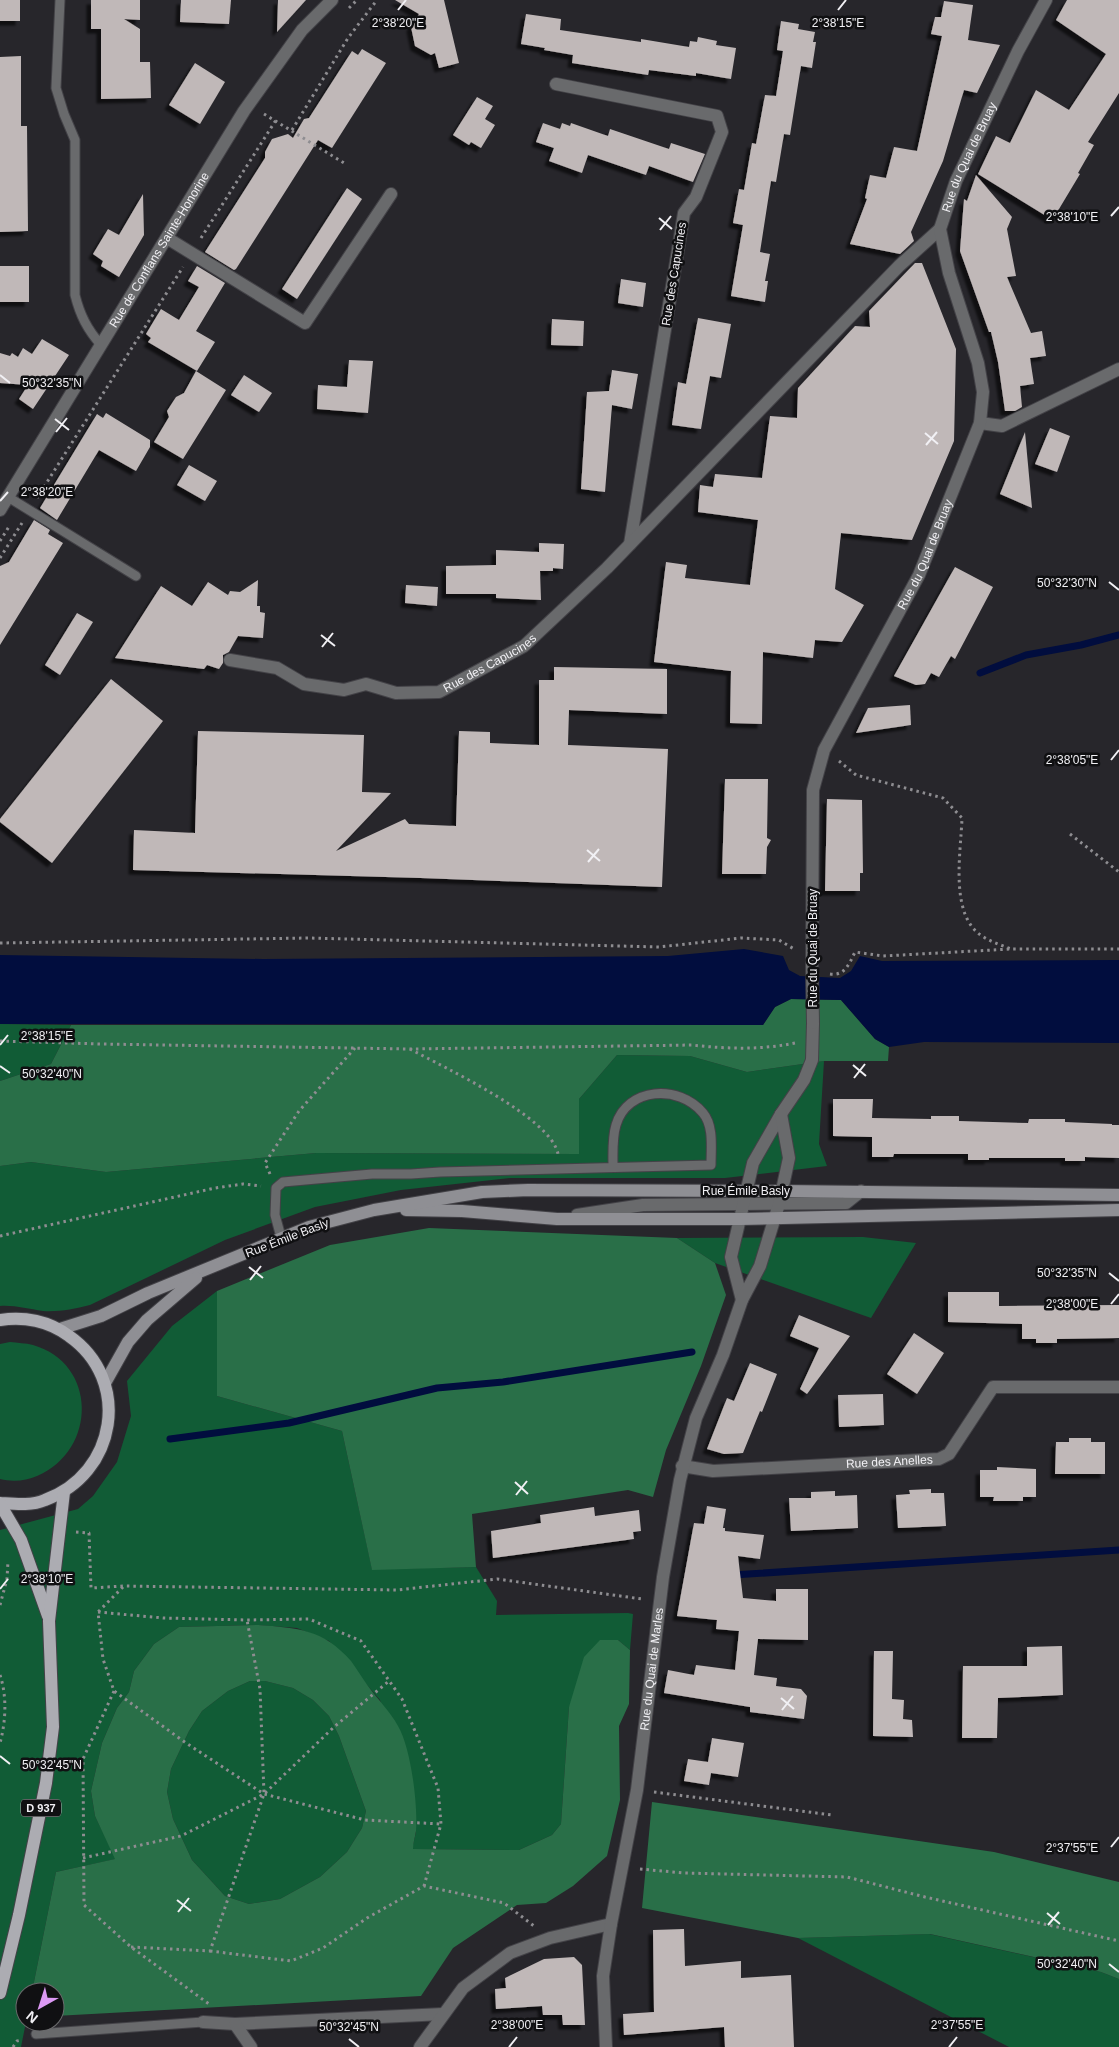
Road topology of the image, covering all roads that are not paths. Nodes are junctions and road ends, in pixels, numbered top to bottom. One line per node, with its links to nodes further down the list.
1 (60, 0): 8 (lane)
2 (332, 0): 7 (street, Rue de Conflans Sainte-Honorine)
3 (1046, 0): 6 (street, Rue du Quai de Bruay)
4 (556, 84): 13 (street, Rue des Capucines)
5 (391, 194): 7 (street)
6 (940, 229): 10 (street, Rue du Quai de Bruay); 13 (street, Rue des Capucines)
7 (167, 238): 8 (street, Rue de Conflans Sainte-Honorine)
8 (101, 345): 11 (street, Rue de Conflans Sainte-Honorine)
9 (1119, 369): 10 (street)
10 (980, 423): 16 (street, Rue du Quai de Bruay, bridge)
11 (8, 497): 12 (street, Rue de Conflans Sainte-Honorine); 14 (lane)
12 (0, 510)
13 (630, 544): 15 (street, Rue des Capucines)
14 (136, 576)
15 (230, 660)
16 (780, 1114): 18 (street); 20 (street, Rue du Quai de Bruay)
17 (613, 1167): 17 (lane); 30 (lane)
18 (783, 1191): 19 (main road, Rue Émile Basly); 20 (main road, Rue Émile Basly); 22 (street); 23 (street)
19 (861, 1191): 21 (main road, Rue Émile Basly); 23 (street)
20 (746, 1192): 24 (street, Rue du Quai de Bruay); 25 (main road, Rue Émile Basly)
21 (1119, 1195)
22 (763, 1204): 23 (street); 24 (street); 29 (street)
23 (779, 1204): 28 (street)
24 (743, 1205): 27 (street); 29 (street, Rue du Quai de Bruay)
25 (374, 1210): 27 (main road, Rue Émile Basly); 30 (main road, Rue Émile Basly)
26 (1119, 1210): 28 (main road, Rue Émile Basly)
27 (557, 1218): 29 (main road, Rue Émile Basly)
28 (775, 1218): 29 (main road, Rue Émile Basly); 32 (street)
29 (740, 1219): 32 (street)
30 (281, 1237): 31 (main road, Rue Émile Basly)
31 (203, 1272): 34 (main road); 35 (main road)
32 (742, 1300): 37 (street, Rue du Quai de Marles)
33 (0, 1320): 34 (main road)
34 (60, 1329): 35 (main road)
35 (105, 1383): 38 (main road)
36 (1119, 1387): 37 (street, Rue des Anelles)
37 (682, 1466): 41 (street, Rue du Quai de Marles)
38 (64, 1492): 39 (main road); 40 (main road, D 937)
39 (0, 1504): 40 (main road, D 937)
40 (49, 1620): 42 (main road, D 937)
41 (611, 1924): 43 (street); 49 (street, Rue du Quai de Marles)
42 (0, 1993)
43 (444, 2014): 45 (street); 48 (street)
44 (203, 2022): 45 (street); 46 (lane)
45 (235, 2024): 47 (street)
46 (36, 2034)
47 (251, 2047)
48 (420, 2047)
49 (606, 2047)

